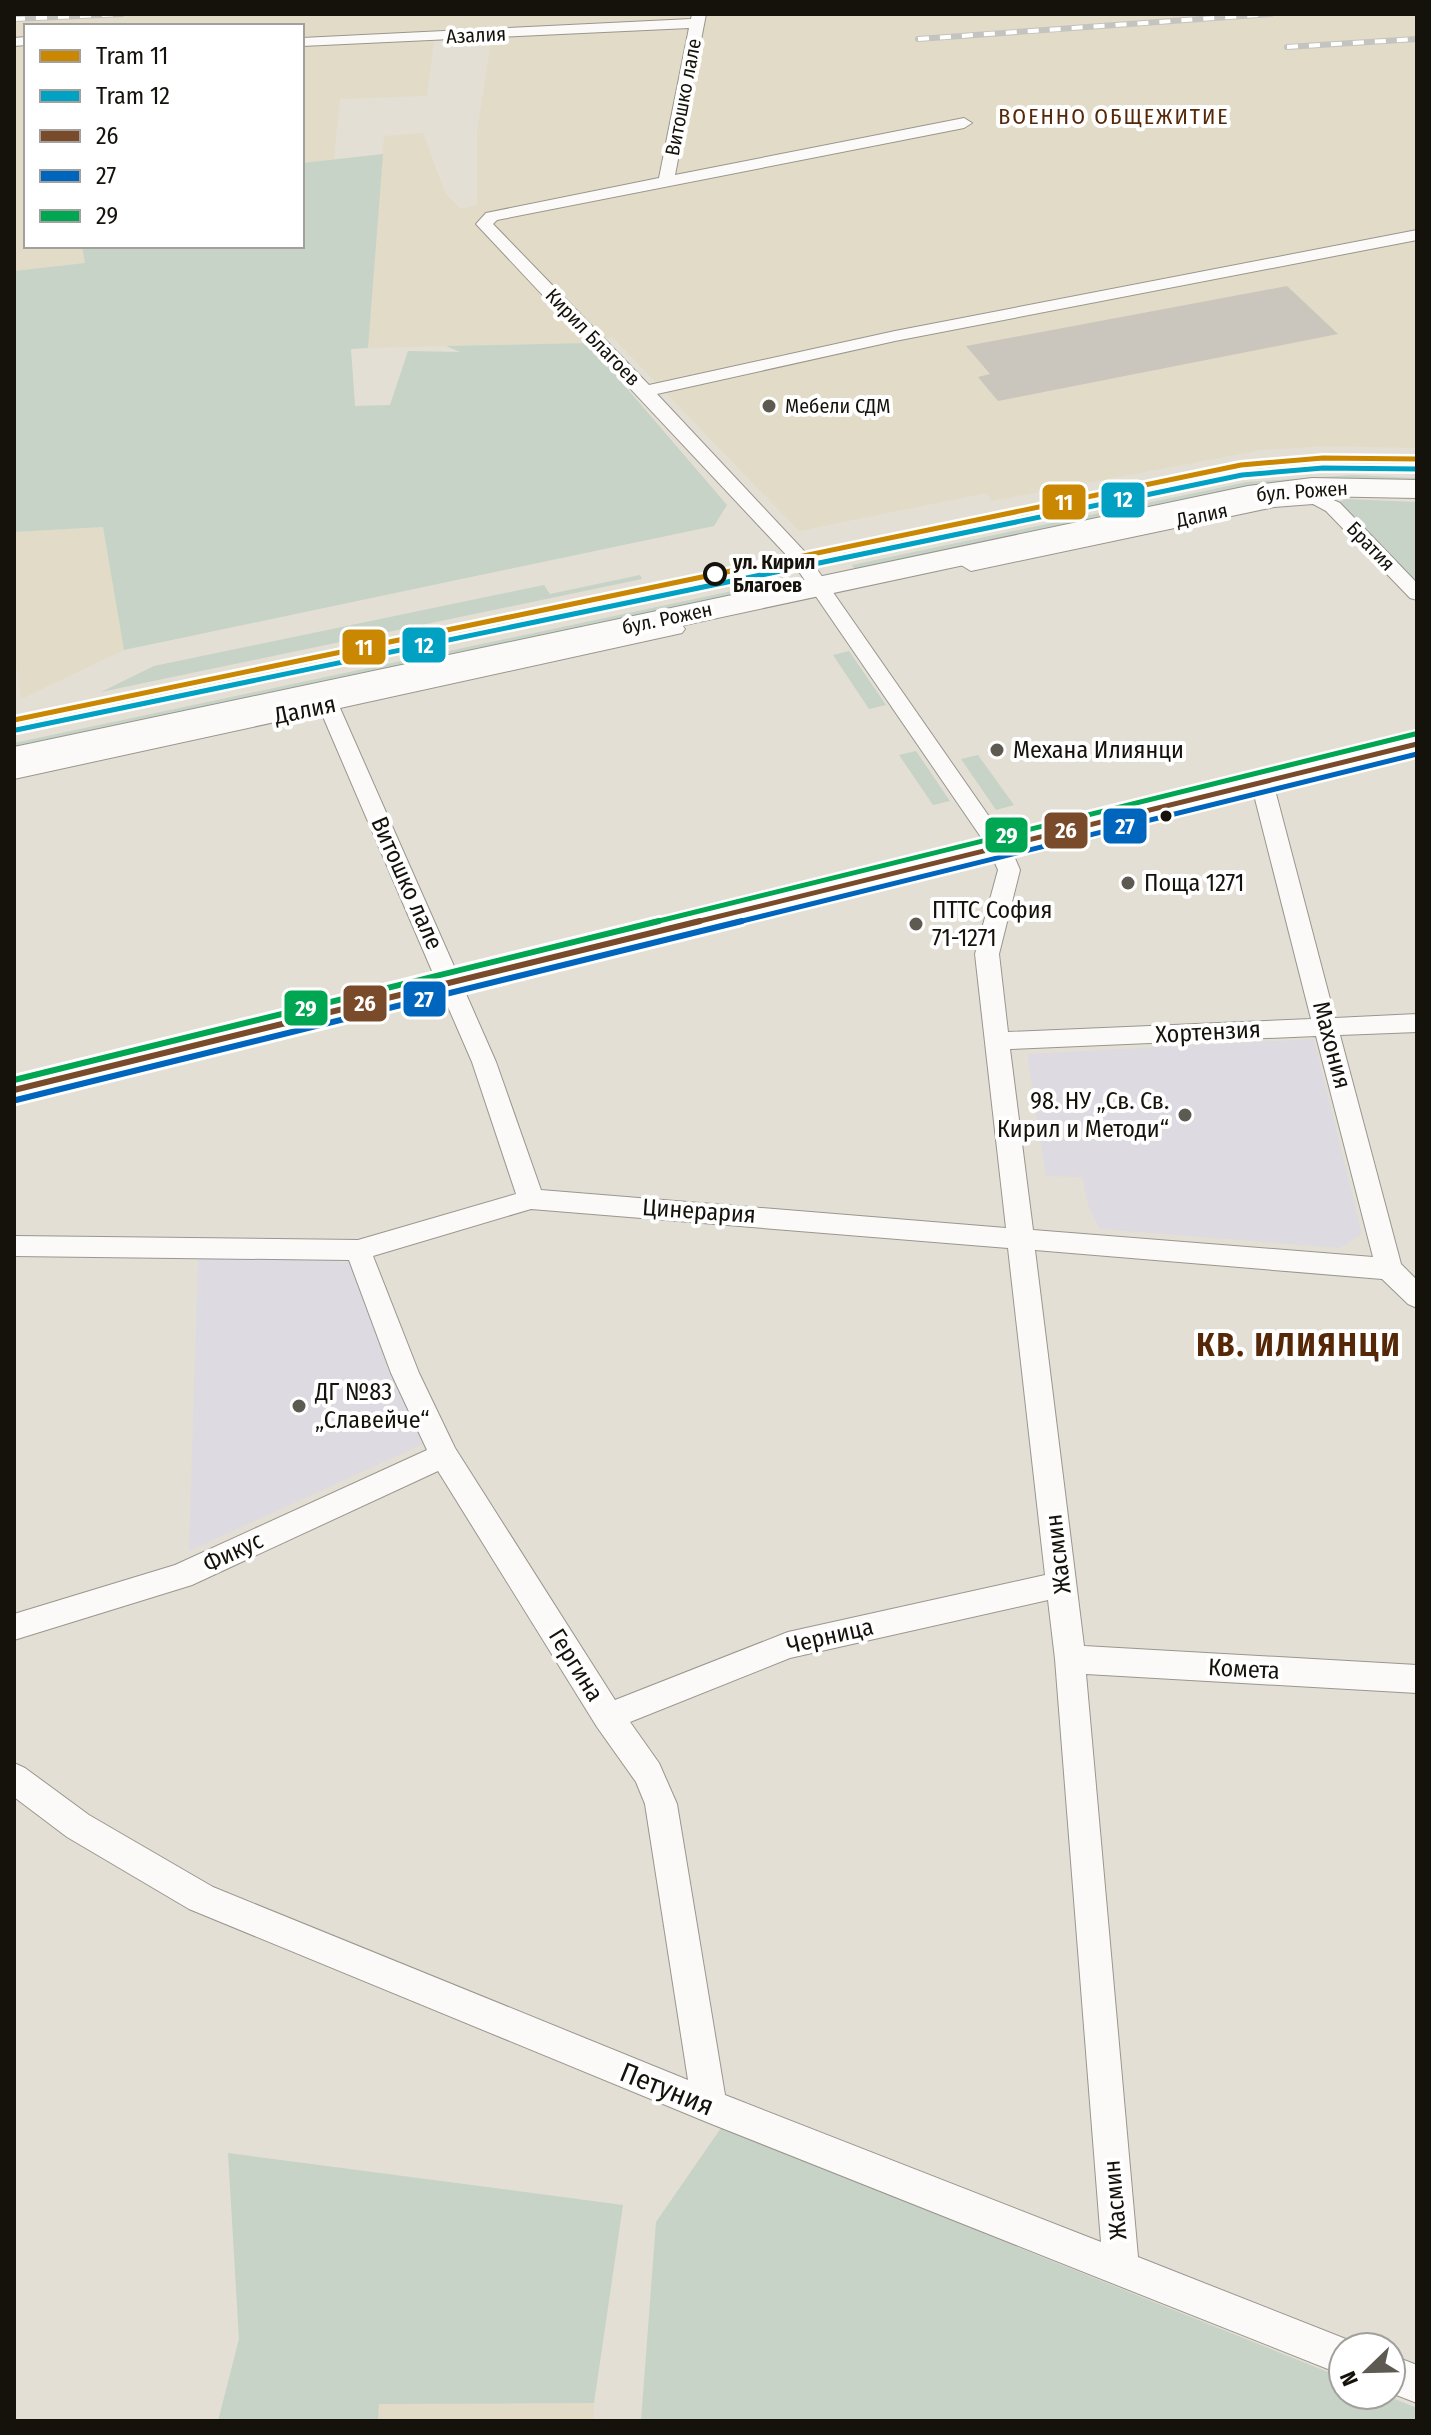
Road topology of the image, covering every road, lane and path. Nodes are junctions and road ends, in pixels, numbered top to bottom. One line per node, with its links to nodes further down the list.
1 (699, 18): 2 (street, Азалия); 4 (street, Витошко лале)
2 (304, 42)
3 (964, 123): 4 (street, Кирил Благоев)
4 (666, 181): 6 (street, Кирил Благоев)
5 (1417, 235): 6 (street)
6 (644, 391): 12 (street, Кирил Благоев)
7 (1417, 471): 12 (main road, бул. Рожен)
8 (1417, 489): 10 (main road, бул. Рожен)
9 (1323, 500): 10 (street, Далия); 13 (street, Братия)
10 (1032, 546): 11 (street, Далия); 12 (main road, бул. Рожен)
11 (971, 565)
12 (814, 577): 15 (main road, бул. Рожен); 17 (main road, бул. Рожен); 22 (street, Кирил Благоев)
13 (1417, 594)
14 (675, 629): 15 (street, Далия)
15 (593, 640): 16 (street, Далия); 19 (main road, бул. Рожен)
16 (328, 705): 20 (street, Далия); 23 (street, Витошко лале)
17 (14, 736)
18 (1417, 744): 21 (street)
19 (14, 758)
20 (14, 772)
21 (1262, 784): 22 (street); 25 (street, Махония)
22 (998, 846): 23 (street); 26 (street, Жасмин)
23 (451, 982): 27 (street); 28 (street, Витошко лале)
24 (1417, 1023): 25 (street, Хортензия)
25 (1327, 1027): 26 (street, Хортензия); 32 (street, Махония)
26 (999, 1041): 29 (street, Жасмин)
27 (14, 1090)
28 (531, 1199): 29 (street, Цинерария); 31 (street, Цинерария)
29 (1020, 1238): 32 (street, Цинерария); 35 (street, Жасмин)
30 (14, 1246): 31 (street, Цинерария)
31 (358, 1250): 34 (street, Гергина)
32 (1389, 1269): 33 (street)
33 (1417, 1297)
34 (444, 1455): 36 (street, Фикус); 39 (street, Гергина)
35 (1062, 1584): 37 (street, Жасмин); 39 (street, Черница)
36 (14, 1627)
37 (1070, 1659): 38 (street, Комета); 42 (street, Жасмин)
38 (1417, 1679)
39 (608, 1717): 41 (street, Гергина)
40 (14, 1778): 41 (street, Петуния)
41 (709, 2106): 42 (street, Петуния)
42 (1121, 2270): 43 (street, Петуния)
43 (1327, 2350)

